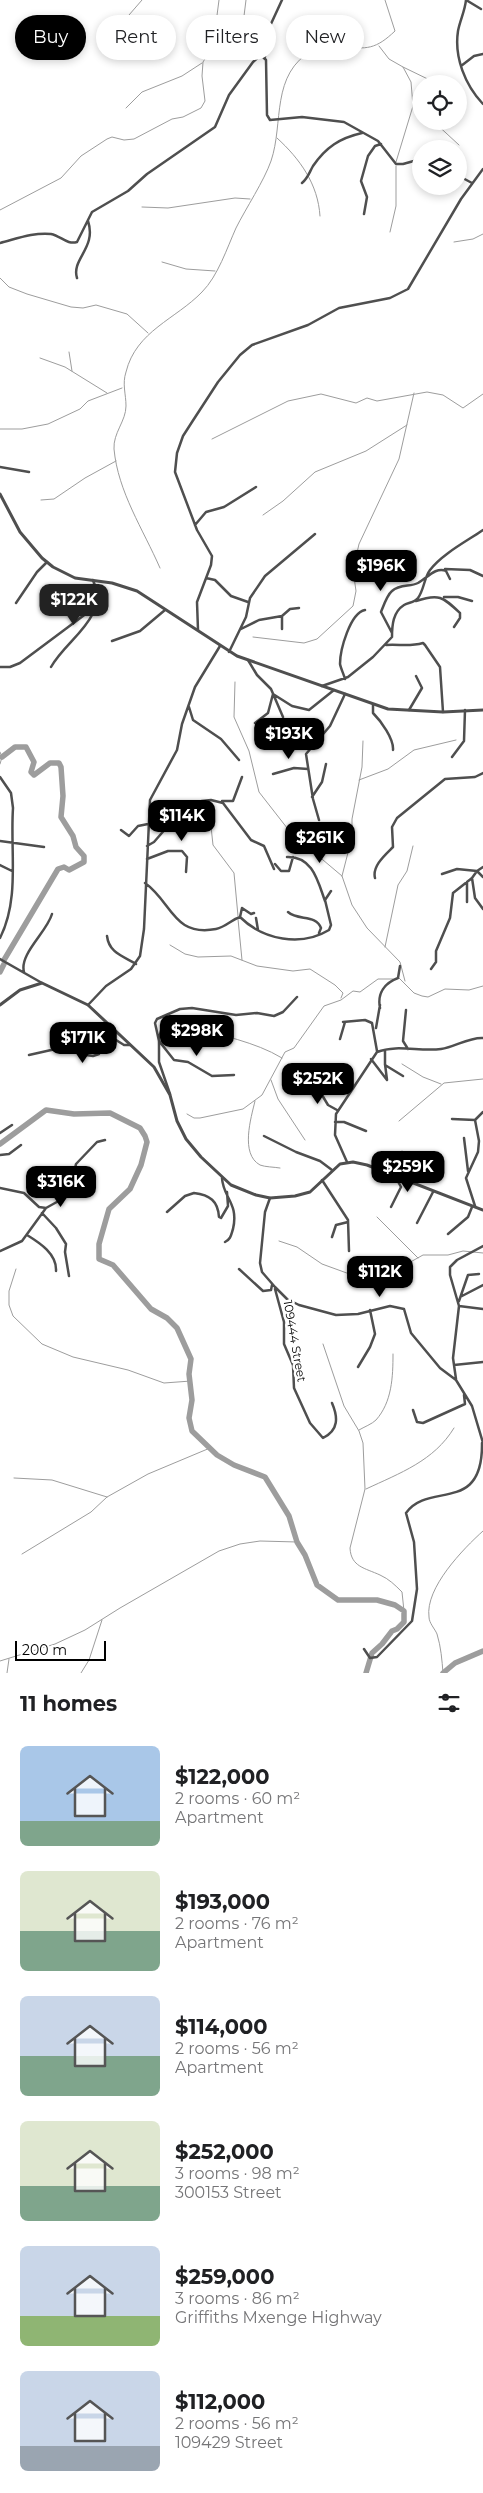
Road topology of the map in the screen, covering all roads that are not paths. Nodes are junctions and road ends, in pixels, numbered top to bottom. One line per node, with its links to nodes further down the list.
1 (282, 0): 4 (street)
2 (466, 0): 3 (street); 8 (street)
3 (481, 9)
4 (275, 15)
5 (483, 54): 8 (street)
6 (255, 60): 18 (street)
7 (265, 60): 10 (street)
8 (461, 66): 9 (street)
9 (483, 104)
10 (362, 133): 11 (street); 15 (street)
11 (381, 144): 12 (street); 17 (street)
12 (412, 161)
13 (483, 169): 16 (street)
14 (467, 180): 16 (street)
15 (302, 183)
16 (472, 183): 25 (street)
17 (364, 214)
18 (88, 222): 19 (street); 20 (street)
19 (0, 243)
20 (77, 278)
21 (0, 467): 22 (street)
22 (29, 472)
23 (256, 486): 25 (street)
24 (0, 494): 28 (street)
25 (195, 525): 32 (street)
26 (483, 530): 30 (street)
27 (315, 534): 38 (street)
28 (47, 562): 34 (street); 39 (street)
29 (443, 569): 30 (street); 31 (street); 33 (street)
30 (428, 575): 37 (street); 49 (street)
31 (483, 576)
32 (206, 578): 38 (street); 48 (street)
33 (450, 579)
34 (93, 580): 40 (street); 42 (street)
35 (442, 598): 36 (street); 37 (street); 45 (street)
36 (472, 600)
37 (414, 601): 49 (street)
38 (248, 602): 46 (street)
39 (16, 603)
40 (95, 607): 55 (street); 56 (street)
41 (298, 608): 44 (street)
42 (165, 610): 48 (street); 50 (street)
43 (365, 610): 58 (street)
44 (282, 616): 46 (street); 47 (street)
45 (454, 628)
46 (240, 629): 53 (street)
47 (282, 629)
48 (198, 632): 52 (street)
49 (392, 634): 51 (street)
50 (112, 642)
51 (385, 645): 58 (street); 68 (street)
52 (220, 646): 53 (street); 64 (street)
53 (229, 652): 54 (street)
54 (248, 660): 59 (street); 61 (street)
55 (0, 667)
56 (51, 667)
57 (416, 676): 67 (street)
58 (345, 679): 59 (street)
59 (322, 686): 60 (street)
60 (334, 690): 61 (street); 62 (street)
61 (273, 694): 69 (street); 70 (street)
62 (345, 694): 63 (street); 75 (street)
63 (373, 705): 67 (street); 71 (street)
64 (189, 706): 73 (street); 83 (street)
65 (465, 710): 66 (street); 68 (street); 72 (street)
66 (483, 710)
67 (407, 711): 68 (street)
68 (443, 712)
69 (283, 717)
70 (255, 723)
71 (393, 750)
72 (452, 757)
73 (239, 760)
74 (326, 764): 80 (street)
75 (308, 769): 77 (street); 80 (street)
76 (483, 773): 101 (street)
77 (273, 774)
78 (242, 777): 81 (street)
79 (0, 778): 86 (street)
80 (312, 797): 82 (street)
81 (220, 801): 87 (street); 92 (street)
82 (319, 820)
83 (148, 824): 84 (street); 87 (street)
84 (121, 830)
85 (0, 841): 86 (street)
86 (12, 844): 88 (street); 97 (street)
87 (147, 846): 91 (street)
88 (44, 847)
89 (287, 857): 90 (street)
90 (293, 857): 92 (street); 107 (street)
91 (147, 859): 98 (street); 104 (street)
92 (272, 861): 95 (street)
93 (0, 865): 97 (street)
94 (483, 867): 96 (street)
95 (274, 869)
96 (477, 871): 99 (street); 100 (street); 102 (street)
97 (12, 872): 117 (street)
98 (186, 872)
99 (442, 874)
100 (483, 877)
101 (375, 878)
102 (472, 878): 103 (street); 108 (street)
103 (467, 882): 106 (street); 121 (street)
104 (146, 883): 112 (street); 119 (street)
105 (331, 891): 107 (street)
106 (467, 902)
107 (325, 903): 115 (street)
108 (483, 910)
109 (288, 912): 115 (street)
110 (254, 913): 112 (street)
111 (52, 914): 122 (street)
112 (240, 917): 114 (street)
113 (256, 918): 114 (street)
114 (258, 932): 115 (street)
115 (319, 933)
116 (107, 936): 119 (street)
117 (0, 938)
118 (0, 960): 122 (street)
119 (136, 964): 126 (street)
120 (400, 966): 129 (street)
121 (431, 969)
122 (24, 972): 123 (street)
123 (42, 983): 125 (street); 126 (street)
124 (297, 997): 128 (street)
125 (0, 1005)
126 (88, 1005): 133 (street)
127 (406, 1010): 134 (street)
128 (165, 1016): 132 (street); 132 (street)
129 (375, 1032): 131 (street); 136 (street)
130 (483, 1038): 134 (street)
131 (340, 1039)
132 (159, 1040): 141 (street); 143 (street)
133 (130, 1045): 137 (street); 143 (street)
134 (408, 1049): 135 (street)
135 (385, 1050): 136 (street); 139 (street)
136 (377, 1052): 138 (street)
137 (29, 1055)
138 (372, 1059): 139 (street); 144 (street)
139 (385, 1064): 142 (street)
140 (296, 1067): 144 (street)
141 (234, 1075)
142 (403, 1076)
143 (170, 1095): 162 (street)
144 (337, 1110): 148 (street)
145 (483, 1112): 147 (street)
146 (452, 1119): 147 (street)
147 (475, 1120): 160 (street)
148 (335, 1122): 150 (street); 158 (street)
149 (12, 1125): 151 (street)
150 (366, 1131)
151 (0, 1133)
152 (264, 1136): 159 (street)
153 (464, 1138): 160 (street)
154 (105, 1140): 170 (street)
155 (21, 1144): 157 (street)
156 (402, 1152): 161 (street)
157 (0, 1155)
158 (346, 1162): 159 (street); 161 (street)
159 (332, 1170): 163 (street)
160 (468, 1171): 169 (street)
161 (395, 1176): 166 (street); 168 (street)
162 (222, 1178): 165 (street); 167 (street)
163 (322, 1180): 167 (street); 174 (street)
164 (0, 1188): 170 (street)
165 (227, 1192): 172 (street); 179 (street)
166 (433, 1192): 169 (street); 175 (street)
167 (270, 1198): 187 (street)
168 (391, 1207)
169 (474, 1207): 171 (street); 176 (street)
170 (46, 1208): 173 (street)
171 (483, 1210)
172 (167, 1212)
173 (42, 1213): 177 (street); 186 (street)
174 (348, 1222): 178 (street); 182 (street)
175 (417, 1223)
176 (448, 1234)
177 (28, 1235): 181 (street); 184 (street)
178 (332, 1237)
179 (224, 1242)
180 (483, 1246): 191 (street)
181 (0, 1251)
182 (349, 1251)
183 (239, 1269): 187 (street)
184 (56, 1271)
185 (479, 1274): 190 (street)
186 (70, 1276)
187 (272, 1284): 189 (street)
188 (483, 1285): 190 (street)
189 (275, 1287): 193 (street); 199 (street, 109444 Street)
190 (462, 1296): 191 (street)
191 (459, 1304): 192 (street); 195 (street)
192 (483, 1309)
193 (370, 1310): 196 (street); 197 (street)
194 (483, 1362): 195 (street)
195 (454, 1366): 197 (street)
196 (358, 1367)
197 (456, 1380): 198 (street)
198 (461, 1389): 200 (street); 201 (street)
199 (332, 1403)
200 (413, 1410)
201 (482, 1442): 202 (street)
202 (364, 1649)

